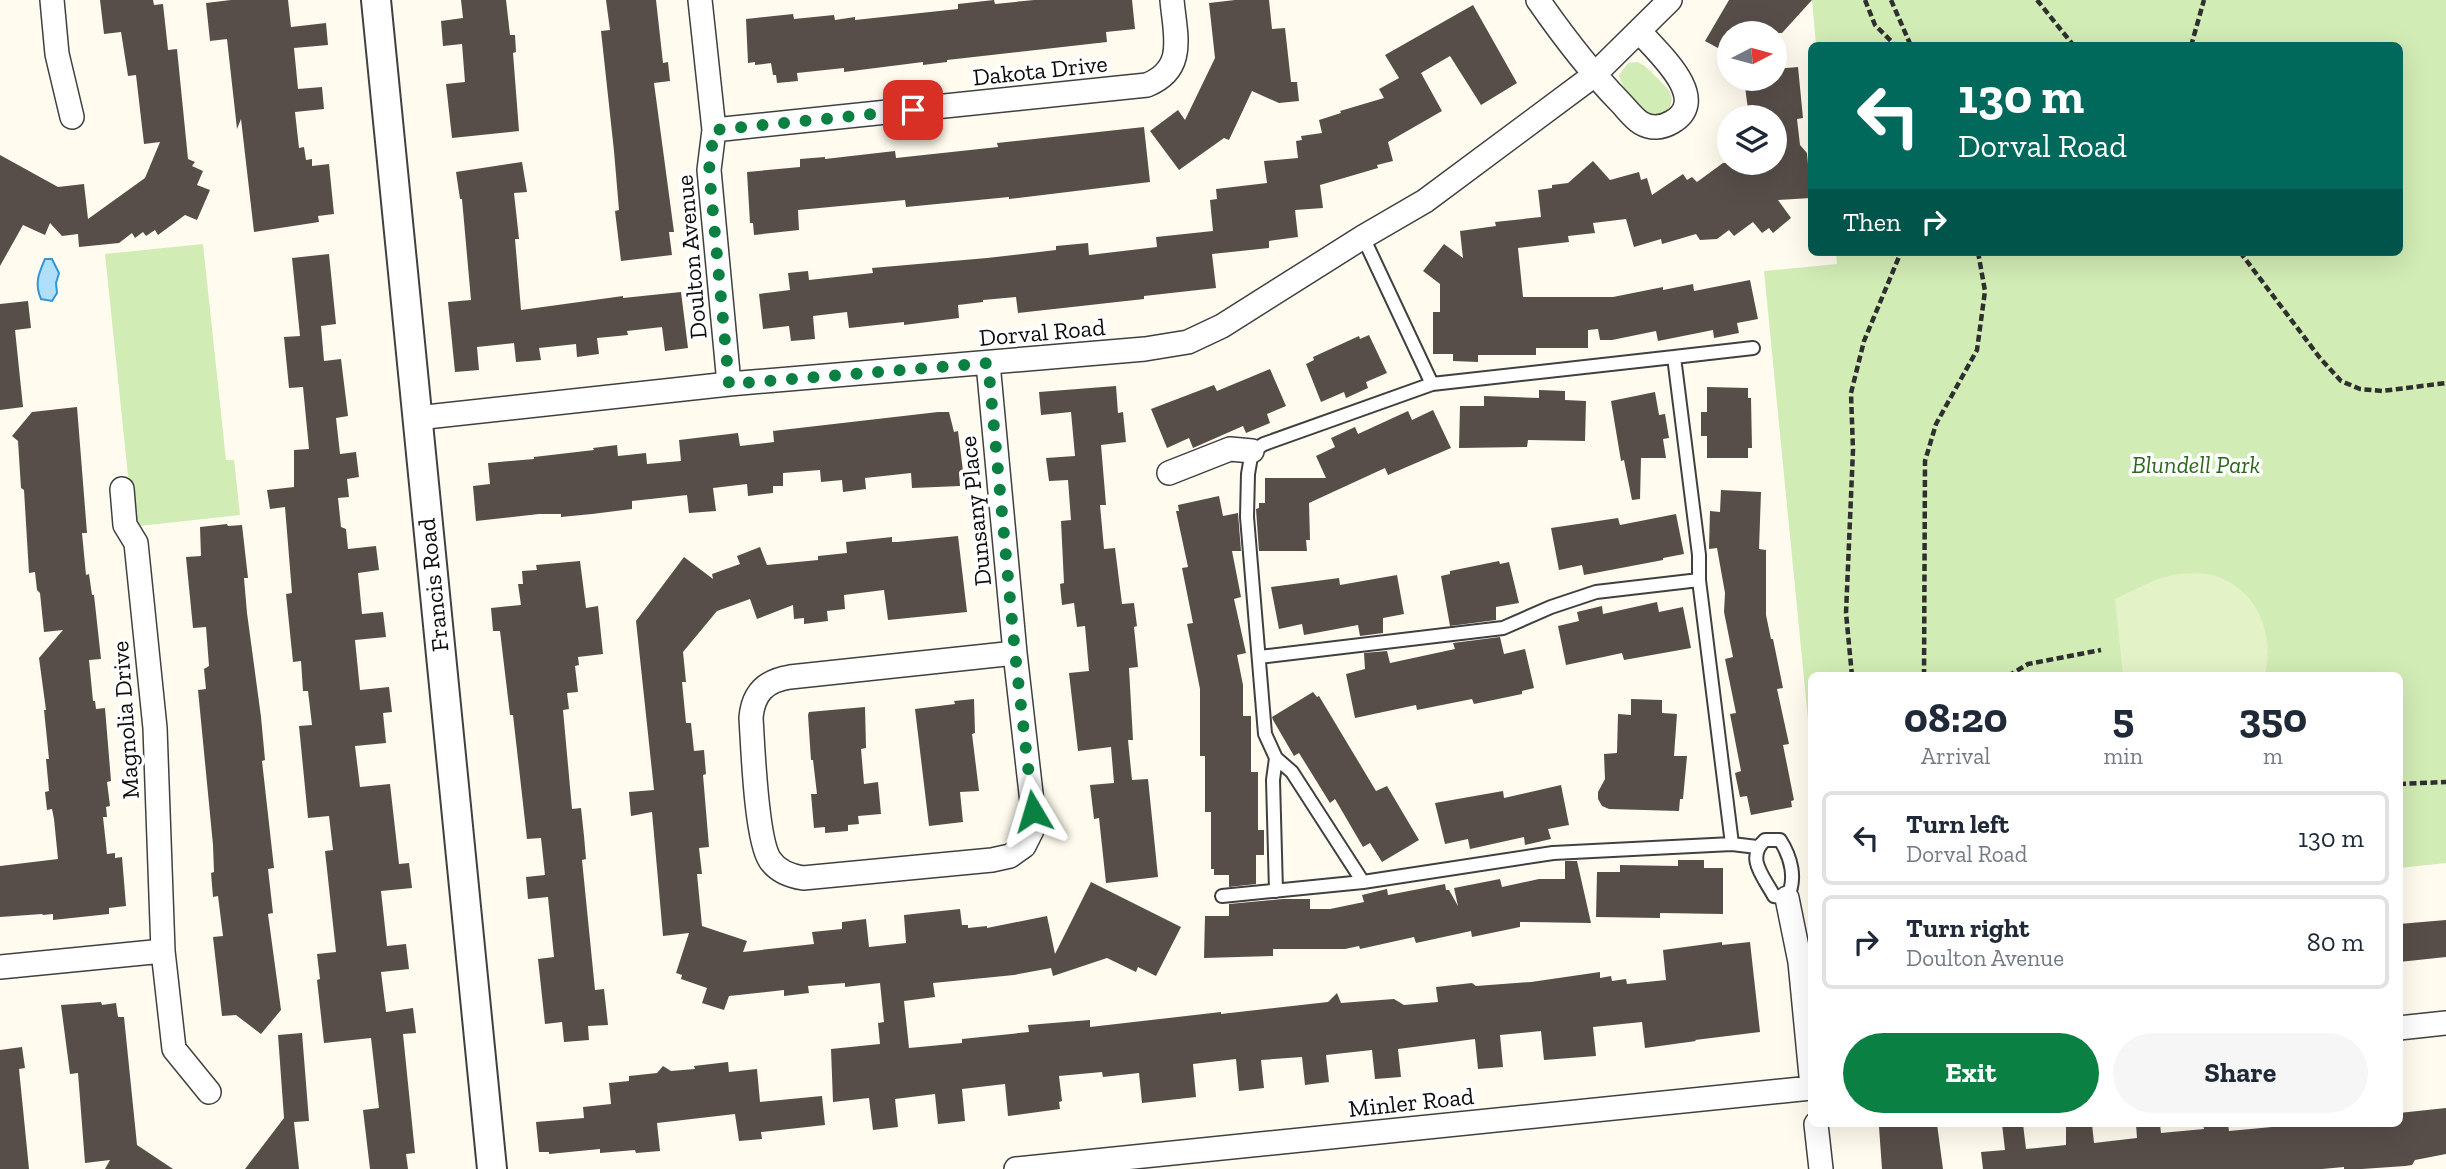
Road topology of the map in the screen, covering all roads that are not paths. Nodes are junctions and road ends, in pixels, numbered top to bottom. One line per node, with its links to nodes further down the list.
1 (52, 0): 9 (street)
2 (376, 0): 17 (street, Francis Road)
3 (701, 0): 10 (street, Doulton Avenue)
4 (1172, 0): 10 (street, Dakota Drive)
5 (1538, 0): 8 (street)
6 (1670, 0): 7 (street, Dorval Road)
7 (1640, 32): 8 (street, Dorval Road); 8 (street)
8 (1593, 76): 11 (street, Dorval Road)
9 (72, 117)
10 (714, 130): 15 (street, Doulton Avenue)
11 (1363, 237): 14 (street, Dorval Road); 16 (lane)
12 (1753, 348): 13 (lane)
13 (1674, 357): 16 (lane); 21 (lane)
14 (988, 363): 15 (street, Dorval Road); 22 (street, Dunsany Place)
15 (729, 384): 17 (street, Dorval Road)
16 (1432, 384): 18 (lane)
17 (417, 418): 39 (street, Francis Road)
18 (1252, 451): 19 (street); 23 (lane)
19 (1169, 473)
20 (122, 489): 31 (street, Magnolia Drive)
21 (1699, 580): 23 (lane); 25 (lane)
22 (1015, 653): 22 (street, Dunsany Place)
23 (1259, 657): 24 (lane)
24 (1276, 758): 27 (lane); 28 (lane)
25 (1732, 844): 26 (lane); 27 (lane)
26 (1757, 847): 30 (lane); 30 (lane)
27 (1363, 881): 28 (lane)
28 (1276, 891): 29 (lane)
29 (1222, 896)
30 (1787, 898): 35 (street)
31 (163, 951): 32 (street); 37 (street, Magnolia Drive)
32 (0, 967)
33 (2446, 1023): 34 (street)
34 (2403, 1028)
35 (1808, 1045)
36 (1808, 1088): 40 (street, Minler Road)
37 (209, 1092)
38 (1816, 1127): 41 (street)
39 (492, 1169)
40 (1016, 1169)
41 (1821, 1169)

